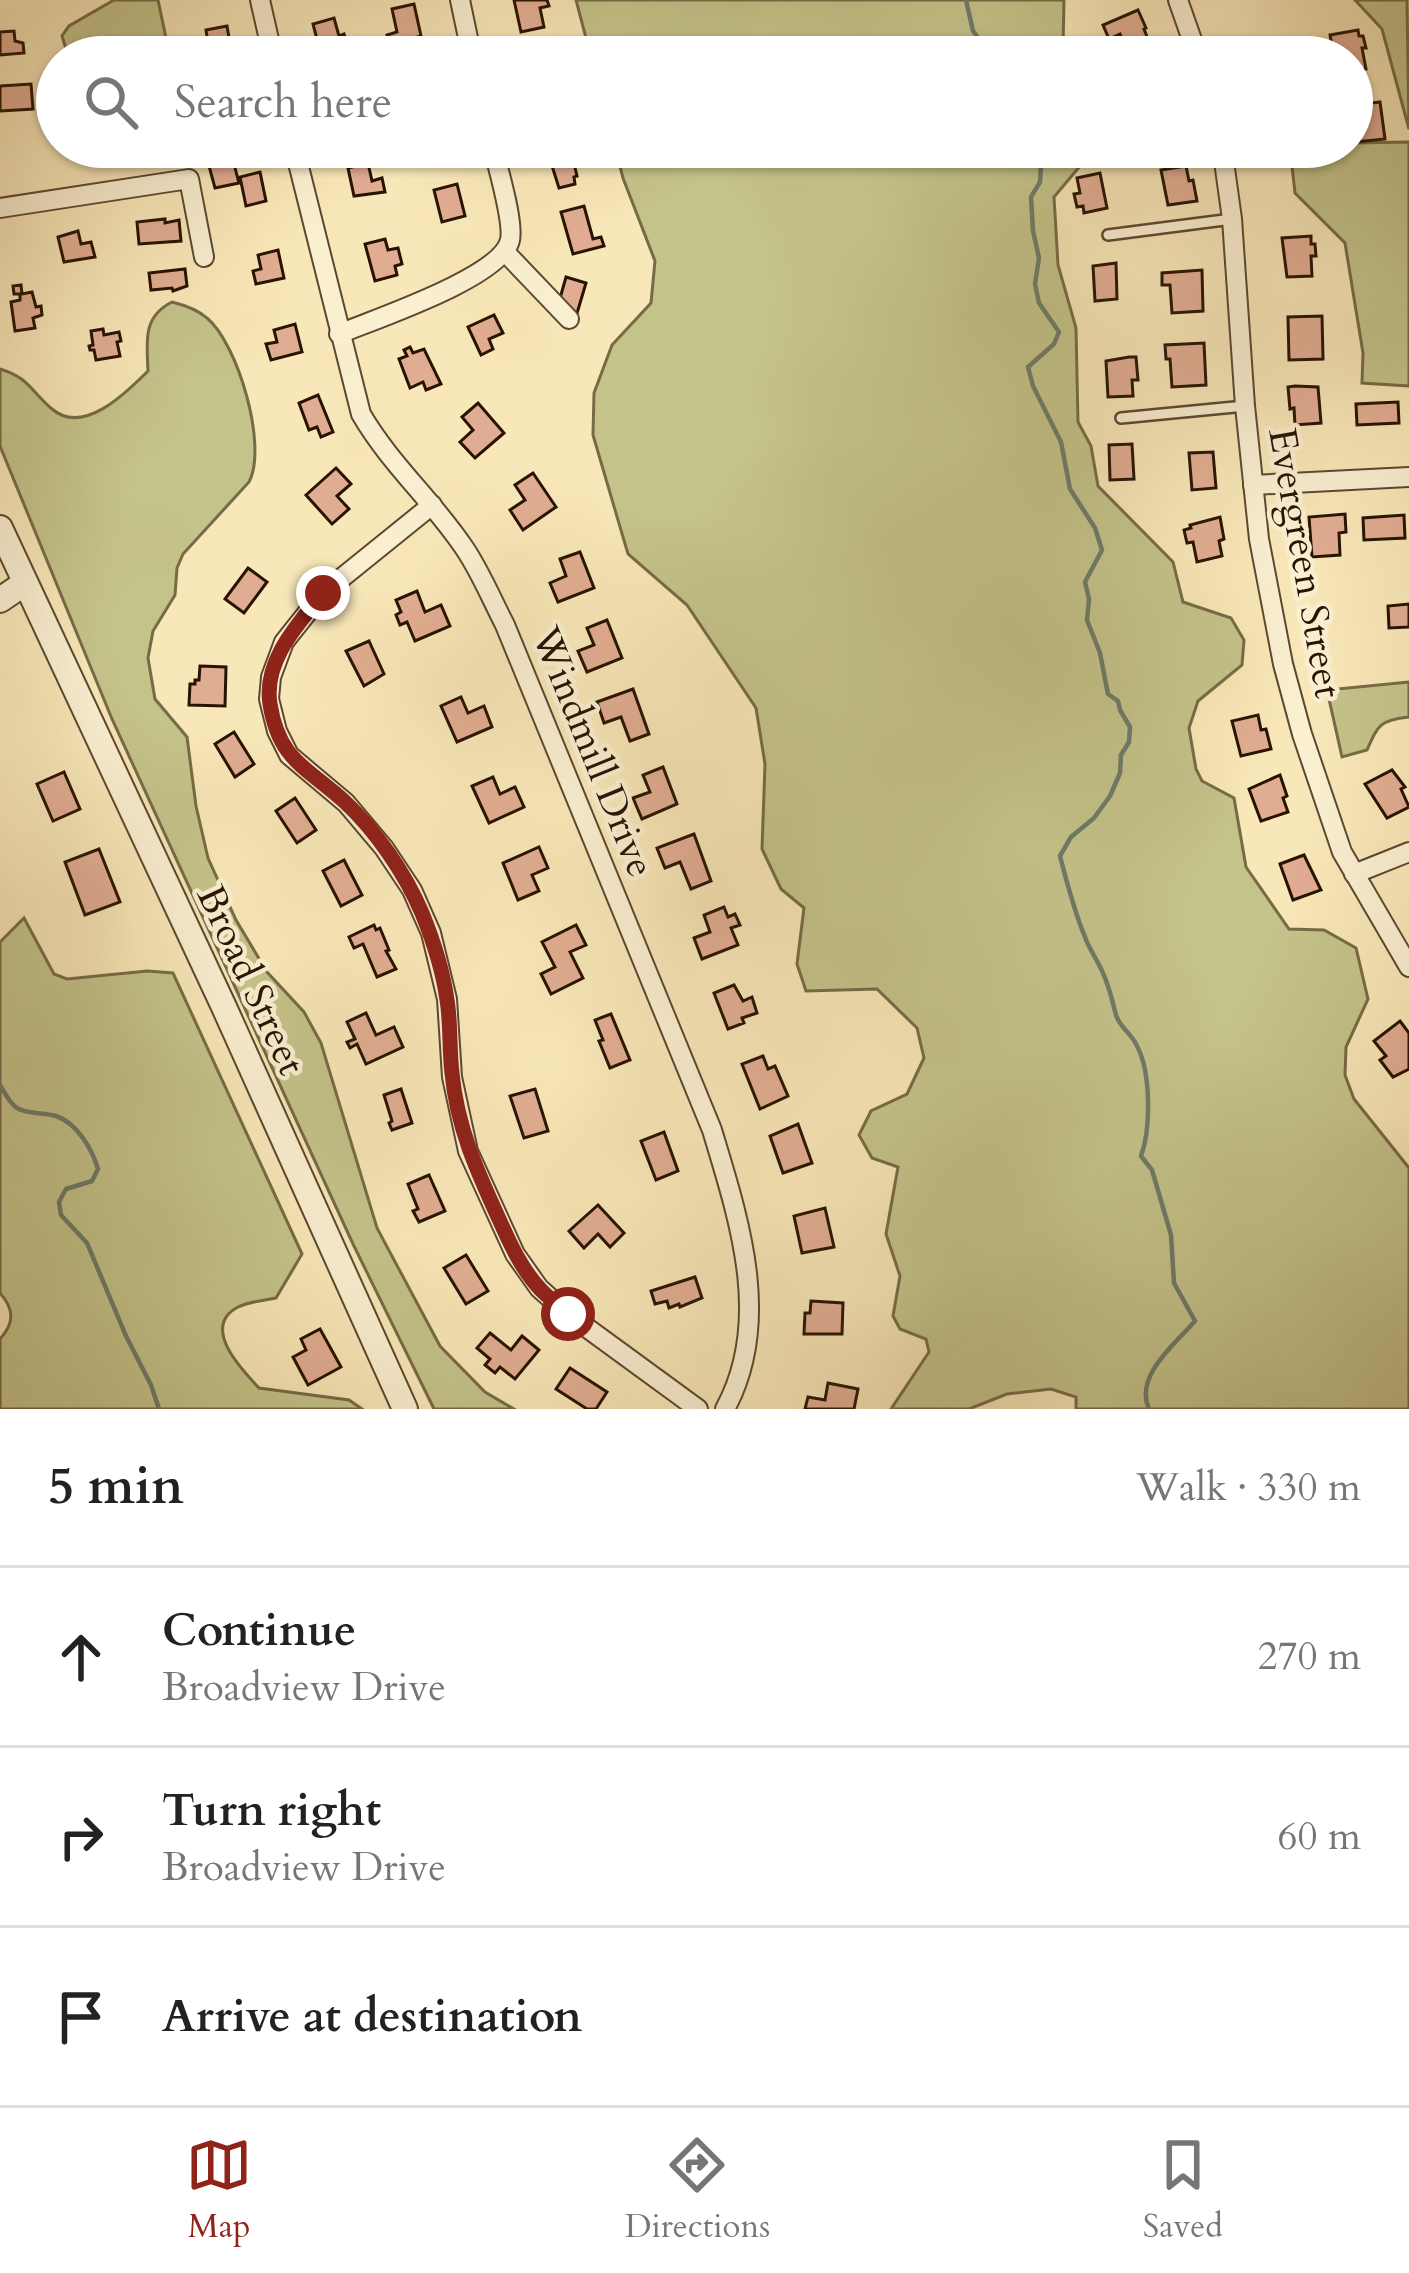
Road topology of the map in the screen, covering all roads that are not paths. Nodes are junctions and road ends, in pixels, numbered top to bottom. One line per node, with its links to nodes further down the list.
1 (260, 0): 4 (street)
2 (460, 0): 5 (street)
3 (1178, 0): 6 (street)
4 (268, 36)
5 (468, 36)
6 (1191, 36)
7 (300, 168): 16 (street, Windmill Drive)
8 (498, 168): 13 (street)
9 (1225, 168): 11 (street, Evergreen Street)
10 (0, 208): 14 (street)
11 (1232, 219): 12 (lane); 17 (street, Evergreen Street)
12 (1108, 235)
13 (506, 253): 15 (street); 16 (street)
14 (204, 257)
15 (569, 319)
16 (339, 334): 21 (street, Windmill Drive)
17 (1245, 406): 18 (lane); 20 (street, Evergreen Street)
18 (1121, 418)
19 (1409, 477): 20 (street)
20 (1253, 485): 26 (street, Evergreen Street)
21 (432, 505): 29 (street); 30 (street, Windmill Drive)
22 (0, 528): 23 (street, Broad Street)
23 (26, 583): 24 (street); 28 (street, Broad Street)
24 (0, 600)
25 (1409, 852): 26 (street)
26 (1354, 874): 27 (street, Evergreen Street)
27 (1409, 967)
28 (405, 1409)
29 (698, 1409)
30 (724, 1409)

